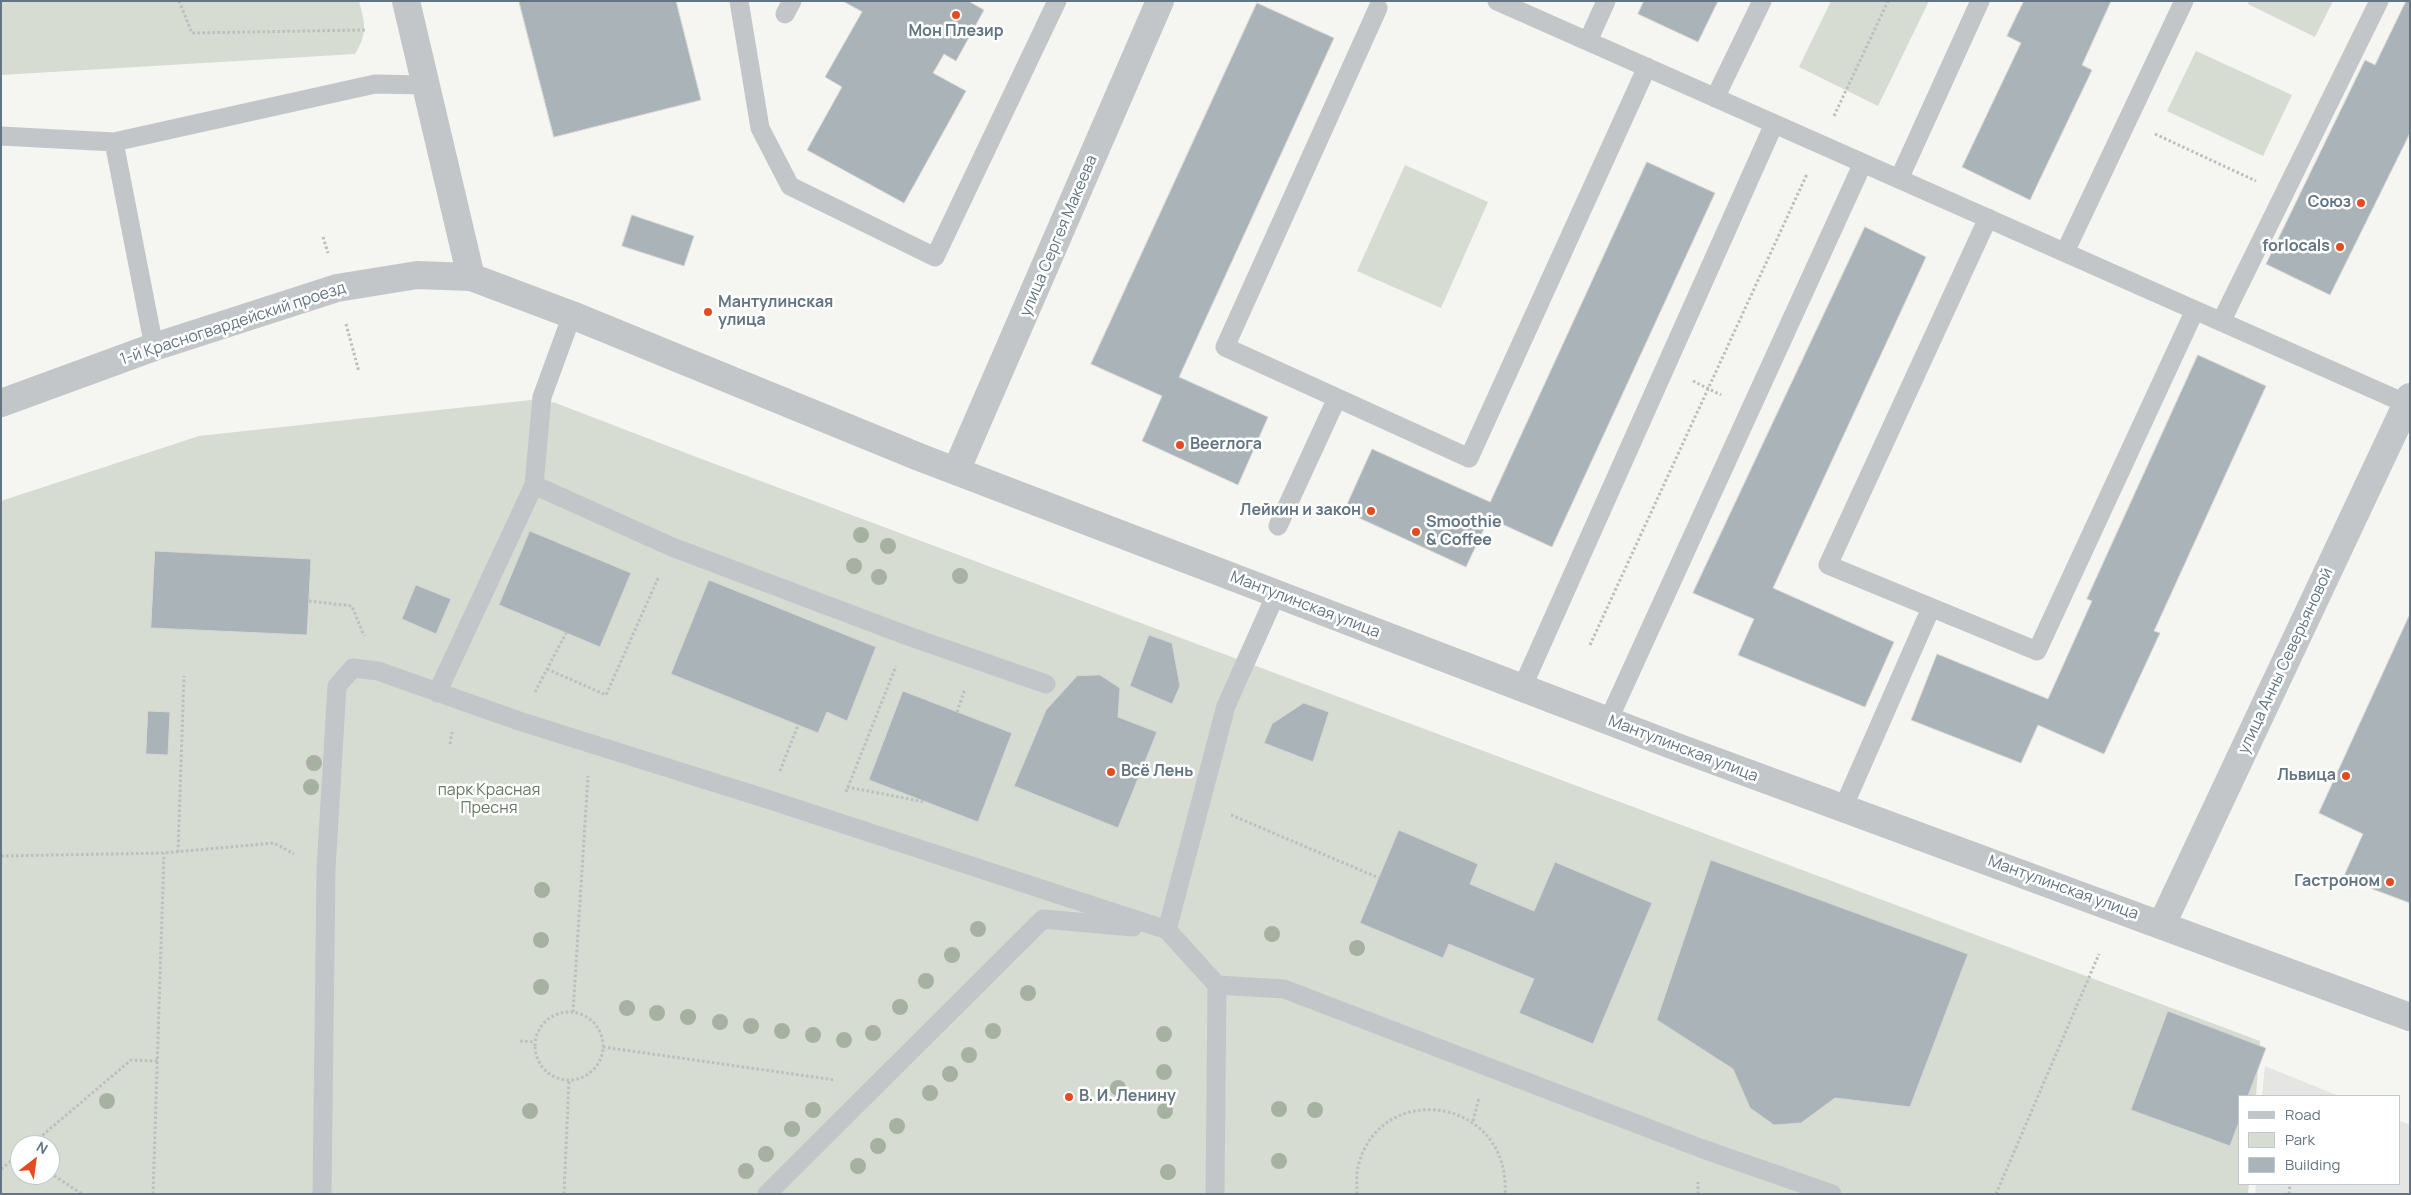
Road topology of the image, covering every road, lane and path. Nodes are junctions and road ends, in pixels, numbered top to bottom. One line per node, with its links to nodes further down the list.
1 (179, 1): 14 (path)
2 (406, 1): 17 (street)
3 (739, 1): 4 (lane)
4 (1057, 1)
5 (1160, 1): 40 (street, улица Сергея Макеева)
6 (1497, 1): 15 (lane)
7 (1606, 1): 15 (lane)
8 (1762, 1): 18 (lane)
9 (1888, 1): 23 (path)
10 (1980, 1): 25 (lane)
11 (2184, 1): 19 (lane)
12 (2379, 1): 26 (lane)
13 (1375, 4): 36 (lane)
14 (365, 30)
15 (1588, 41): 16 (lane)
16 (1647, 67): 18 (lane); 36 (lane)
17 (425, 85): 22 (lane); 29 (street)
18 (1715, 98): 20 (lane)
19 (2127, 121): 26 (path); 28 (lane)
20 (1774, 124): 23 (lane); 34 (lane)
21 (1, 136): 22 (lane)
22 (114, 142): 33 (lane)
23 (1821, 144): 24 (lane); 35 (path)
24 (1863, 163): 25 (lane); 39 (lane)
25 (1899, 179): 27 (lane)
26 (2284, 193): 32 (lane)
27 (1988, 218): 28 (lane); 46 (lane)
28 (2065, 252): 30 (lane)
29 (471, 277): 31 (street, Мантулинская улица); 33 (street, 1-й Красногвардейский проезд)
30 (2195, 310): 32 (lane); 46 (lane)
31 (572, 315): 40 (street, Мантулинская улица); 41 (lane)
32 (2221, 322): 37 (lane)
33 (154, 347): 38 (street, 1-й Красногвардейский проезд)
34 (1666, 368): 35 (path); 55 (lane)
35 (1708, 388): 39 (path); 49 (path)
36 (1337, 398): 42 (lane)
37 (2408, 400): 75 (street, улица Анны Северьяновой)
38 (1, 404)
39 (1751, 410): 58 (lane)
40 (956, 472): 44 (street, Мантулинская улица)
41 (534, 485): 43 (lane); 56 (lane)
42 (1278, 526)
43 (672, 547): 48 (lane); 50 (path)
44 (1276, 594): 55 (street, Мантулинская улица); 65 (lane)
45 (309, 601): 51 (path)
46 (1931, 608): 66 (lane)
47 (566, 633): 50 (path)
48 (908, 636): 53 (lane); 63 (path)
49 (1590, 645)
50 (547, 669): 59 (path)
51 (378, 671): 56 (lane); 91 (lane)
52 (184, 676): 69 (path)
53 (1046, 684)
54 (965, 688): 57 (path)
55 (1522, 688): 58 (street, Мантулинская улица)
56 (437, 693): 59 (lane)
57 (957, 712)
58 (1608, 721): 66 (street, Мантулинская улица)
59 (519, 722): 61 (lane)
60 (798, 724): 62 (path)
61 (590, 744): 67 (lane); 79 (path)
62 (782, 763)
63 (847, 788): 64 (path); 67 (path)
64 (925, 802)
65 (1200, 802): 72 (path); 76 (lane)
66 (1843, 808): 75 (street, Мантулинская улица)
67 (834, 821): 73 (lane)
68 (274, 843): 69 (path)
69 (178, 852): 70 (path)
70 (164, 853): 71 (path); 84 (path)
71 (1, 856)
72 (1379, 878)
73 (1039, 888): 74 (lane); 76 (lane)
74 (1043, 918): 76 (lane); 86 (lane)
75 (2162, 924): 80 (street, Мантулинская улица)
76 (1167, 930): 78 (lane)
77 (2099, 954): 98 (path)
78 (1217, 985): 94 (lane); 97 (lane)
79 (573, 1012): 82 (path); 83 (path)
80 (2410, 1017)
81 (520, 1041): 82 (path)
82 (535, 1042): 85 (path)
83 (603, 1046): 85 (path); 86 (path)
84 (158, 1061): 87 (path); 90 (path)
85 (569, 1080): 92 (path)
86 (875, 1086): 93 (lane)
87 (43, 1135)
88 (60, 1180): 89 (path)
89 (82, 1194)
90 (153, 1194)
91 (322, 1194)
92 (564, 1194)
93 (766, 1194)
94 (1215, 1194)
95 (1357, 1194): 96 (path)
96 (1504, 1194)
97 (1832, 1194)
98 (1996, 1194)

